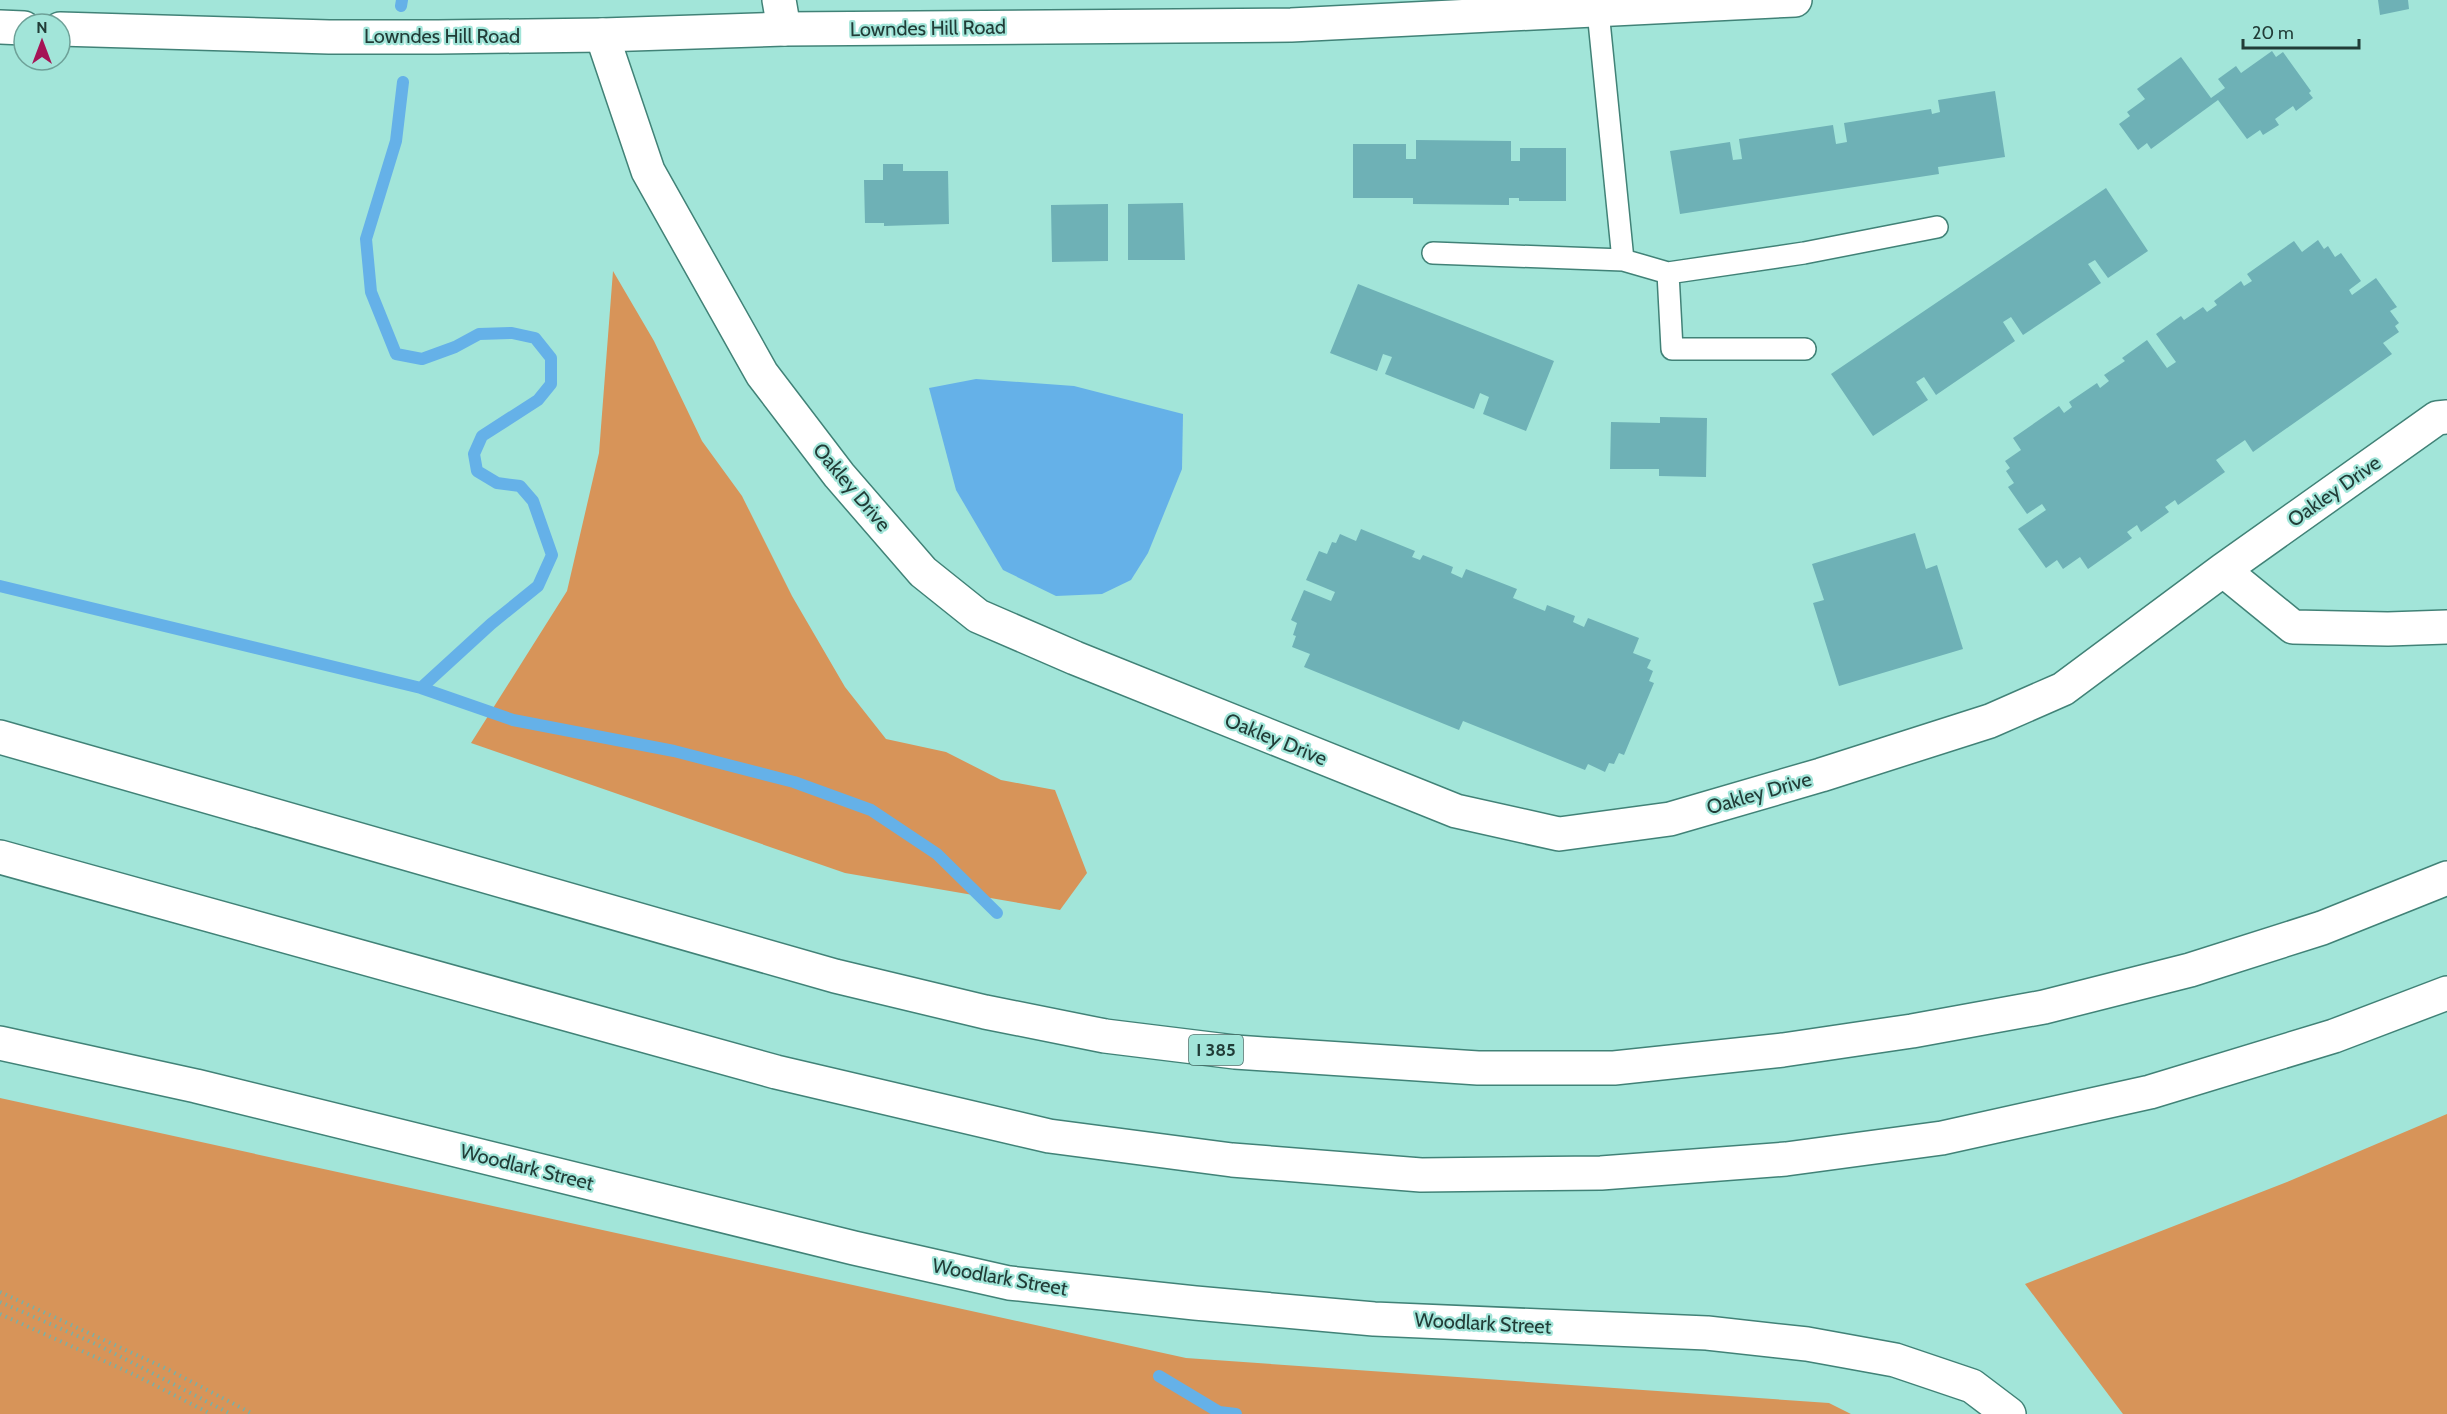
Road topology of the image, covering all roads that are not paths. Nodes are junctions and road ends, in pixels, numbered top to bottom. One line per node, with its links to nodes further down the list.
1 (1795, 0): 2 (main road, Lowndes Hill Road)
2 (1709, 3): 3 (main road, Lowndes Hill Road)
3 (1598, 11): 4 (main road, Lowndes Hill Road); 9 (lane)
4 (781, 15): 6 (main road, Lowndes Hill Road)
5 (72, 29): 6 (main road, Lowndes Hill Road)
6 (602, 35): 13 (main road, Oakley Drive)
7 (1937, 227): 10 (lane)
8 (1433, 253): 9 (lane)
9 (1623, 260): 10 (lane)
10 (1668, 273): 11 (lane)
11 (1805, 349)
12 (2447, 417): 13 (main road, Oakley Drive)
13 (2223, 570): 14 (main road)
14 (2447, 627)
15 (0, 737): 17 (main road, I 385)
16 (0, 857): 18 (main road)
17 (2447, 878)
18 (2447, 993)
19 (0, 1044): 20 (main road, Woodlark Street)
20 (2009, 1414)

